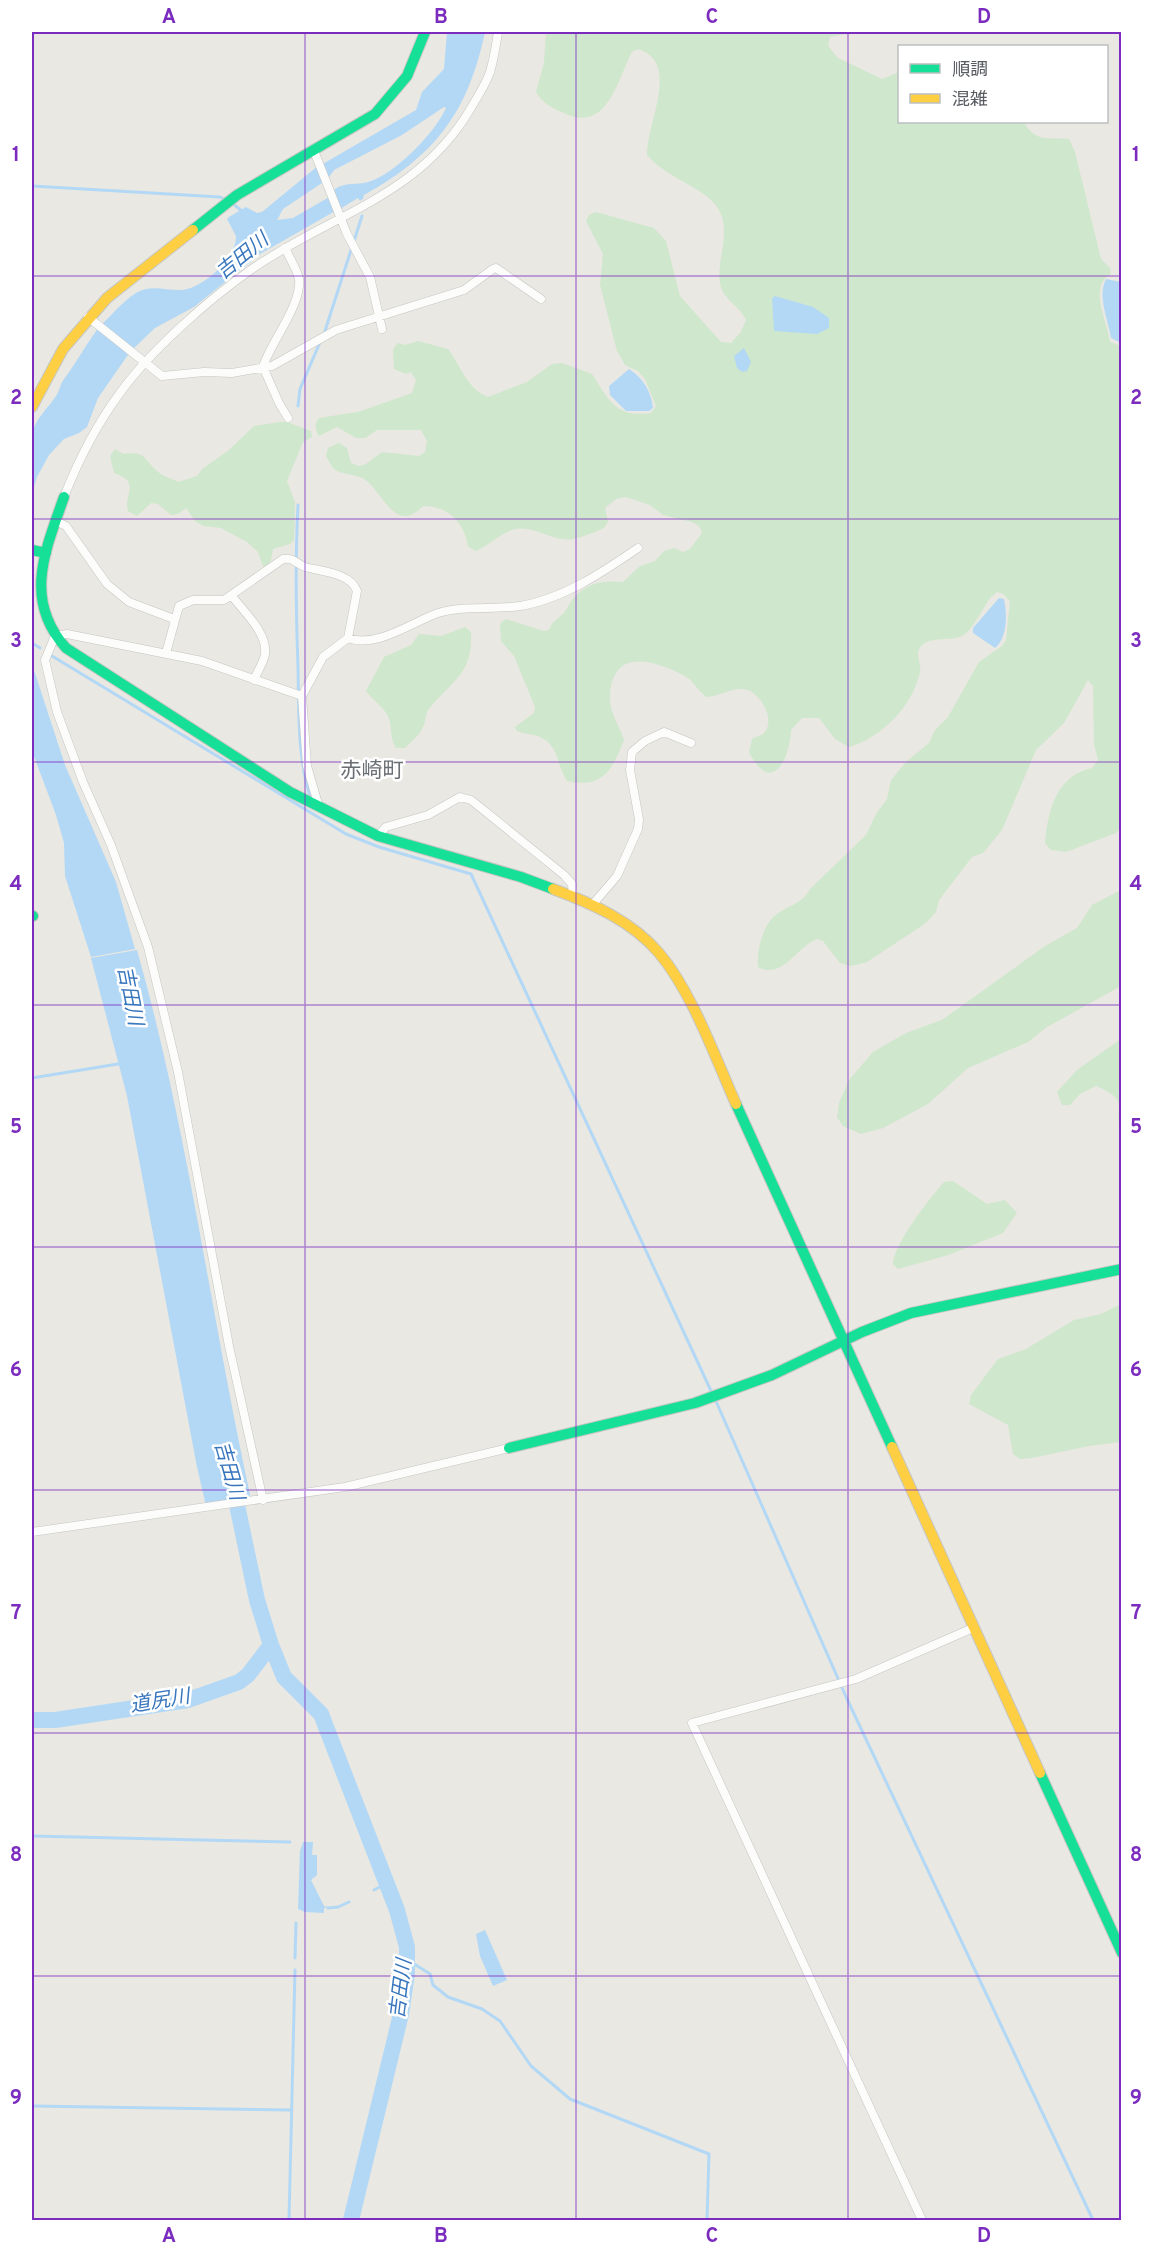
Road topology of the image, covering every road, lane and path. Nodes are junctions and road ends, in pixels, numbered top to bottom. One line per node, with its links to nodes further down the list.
1 (425, 32): 3 (street)
2 (498, 32): 4 (street)
3 (315, 154): 4 (street); 8 (street)
4 (341, 216): 5 (street); 7 (street)
5 (285, 248): 10 (street); 11 (street)
6 (541, 299): 7 (street)
7 (378, 317): 9 (street); 11 (street)
8 (91, 319): 10 (street); 12 (street)
9 (382, 329)
10 (143, 362): 11 (street); 14 (street)
11 (263, 368): 13 (street)
12 (32, 407)
13 (288, 418)
14 (64, 497): 15 (street)
15 (56, 521): 17 (street); 19 (street)
16 (638, 548): 21 (street)
17 (39, 552): 20 (street)
18 (232, 596): 19 (street); 21 (street); 23 (street)
19 (174, 619): 22 (street)
20 (55, 636): 22 (street); 26 (street); 33 (street)
21 (348, 639): 24 (street)
22 (166, 653): 23 (street)
23 (254, 680): 24 (street)
24 (298, 695): 26 (street)
25 (691, 743): 29 (street)
26 (319, 807): 27 (street)
27 (378, 836): 28 (street); 28 (street)
28 (573, 896): 29 (street)
29 (593, 904): 31 (street)
30 (1122, 1269): 31 (street)
31 (844, 1342): 32 (street); 35 (street)
32 (509, 1448): 33 (street)
33 (261, 1501): 34 (street)
34 (32, 1532)
35 (973, 1628): 36 (street); 37 (street)
36 (1122, 1953)
37 (922, 2220)

